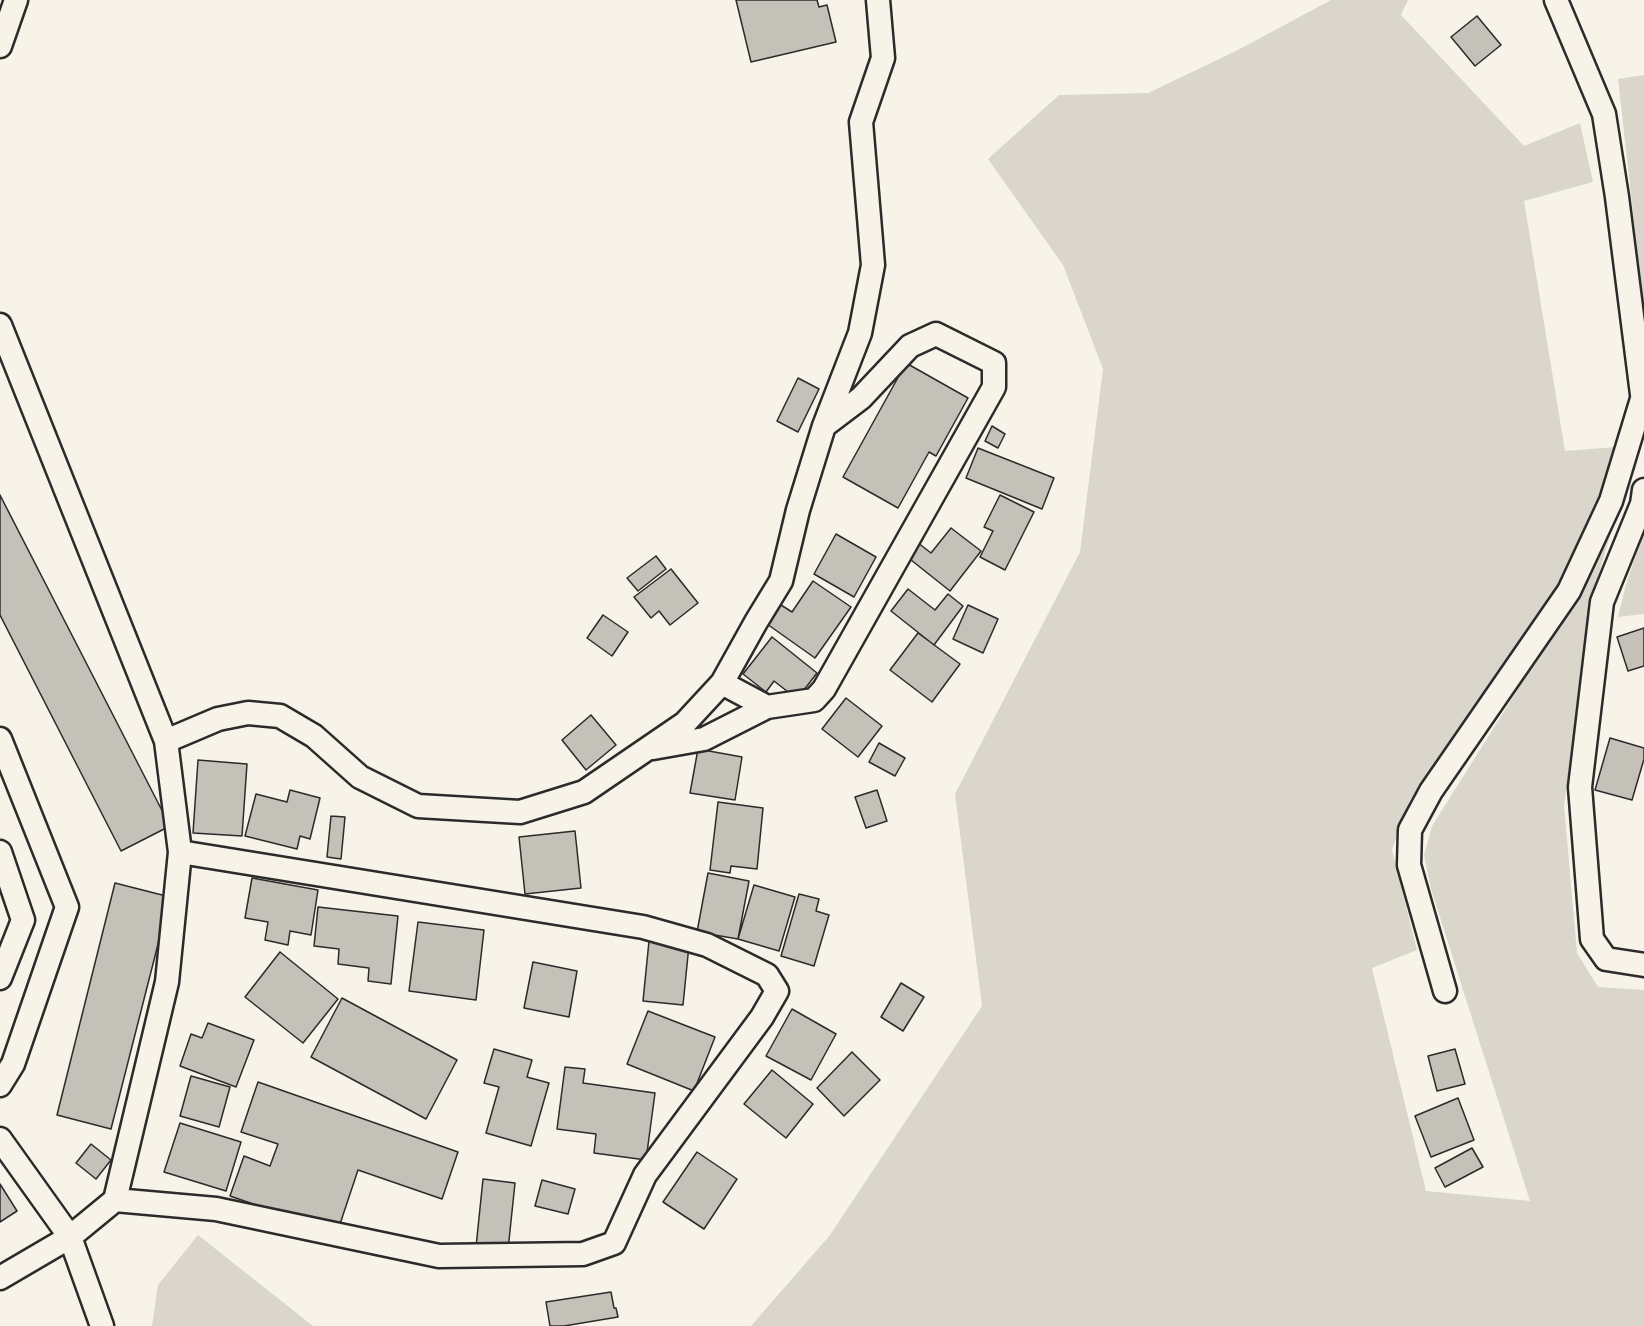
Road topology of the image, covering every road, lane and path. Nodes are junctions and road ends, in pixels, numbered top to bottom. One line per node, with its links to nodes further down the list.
1 (16, 0): 4 (street)
2 (878, 0): 7 (street)
3 (1556, 0): 6 (street)
4 (0, 46)
5 (0, 325): 12 (street)
6 (1643, 404): 18 (street)
7 (824, 426): 9 (street); 10 (street)
8 (1644, 490): 16 (street)
9 (722, 683): 10 (street); 13 (street)
10 (767, 707): 13 (street)
11 (0, 739): 19 (street)
12 (166, 741): 13 (street); 15 (street)
13 (646, 750)
14 (0, 852): 17 (street)
15 (180, 852): 21 (street); 21 (street)
16 (1644, 965)
17 (0, 978)
18 (1445, 991)
19 (0, 1085)
20 (0, 1139): 22 (street)
21 (115, 1200): 22 (street)
22 (70, 1237): 23 (street); 24 (street)
23 (0, 1278)
24 (102, 1326)

